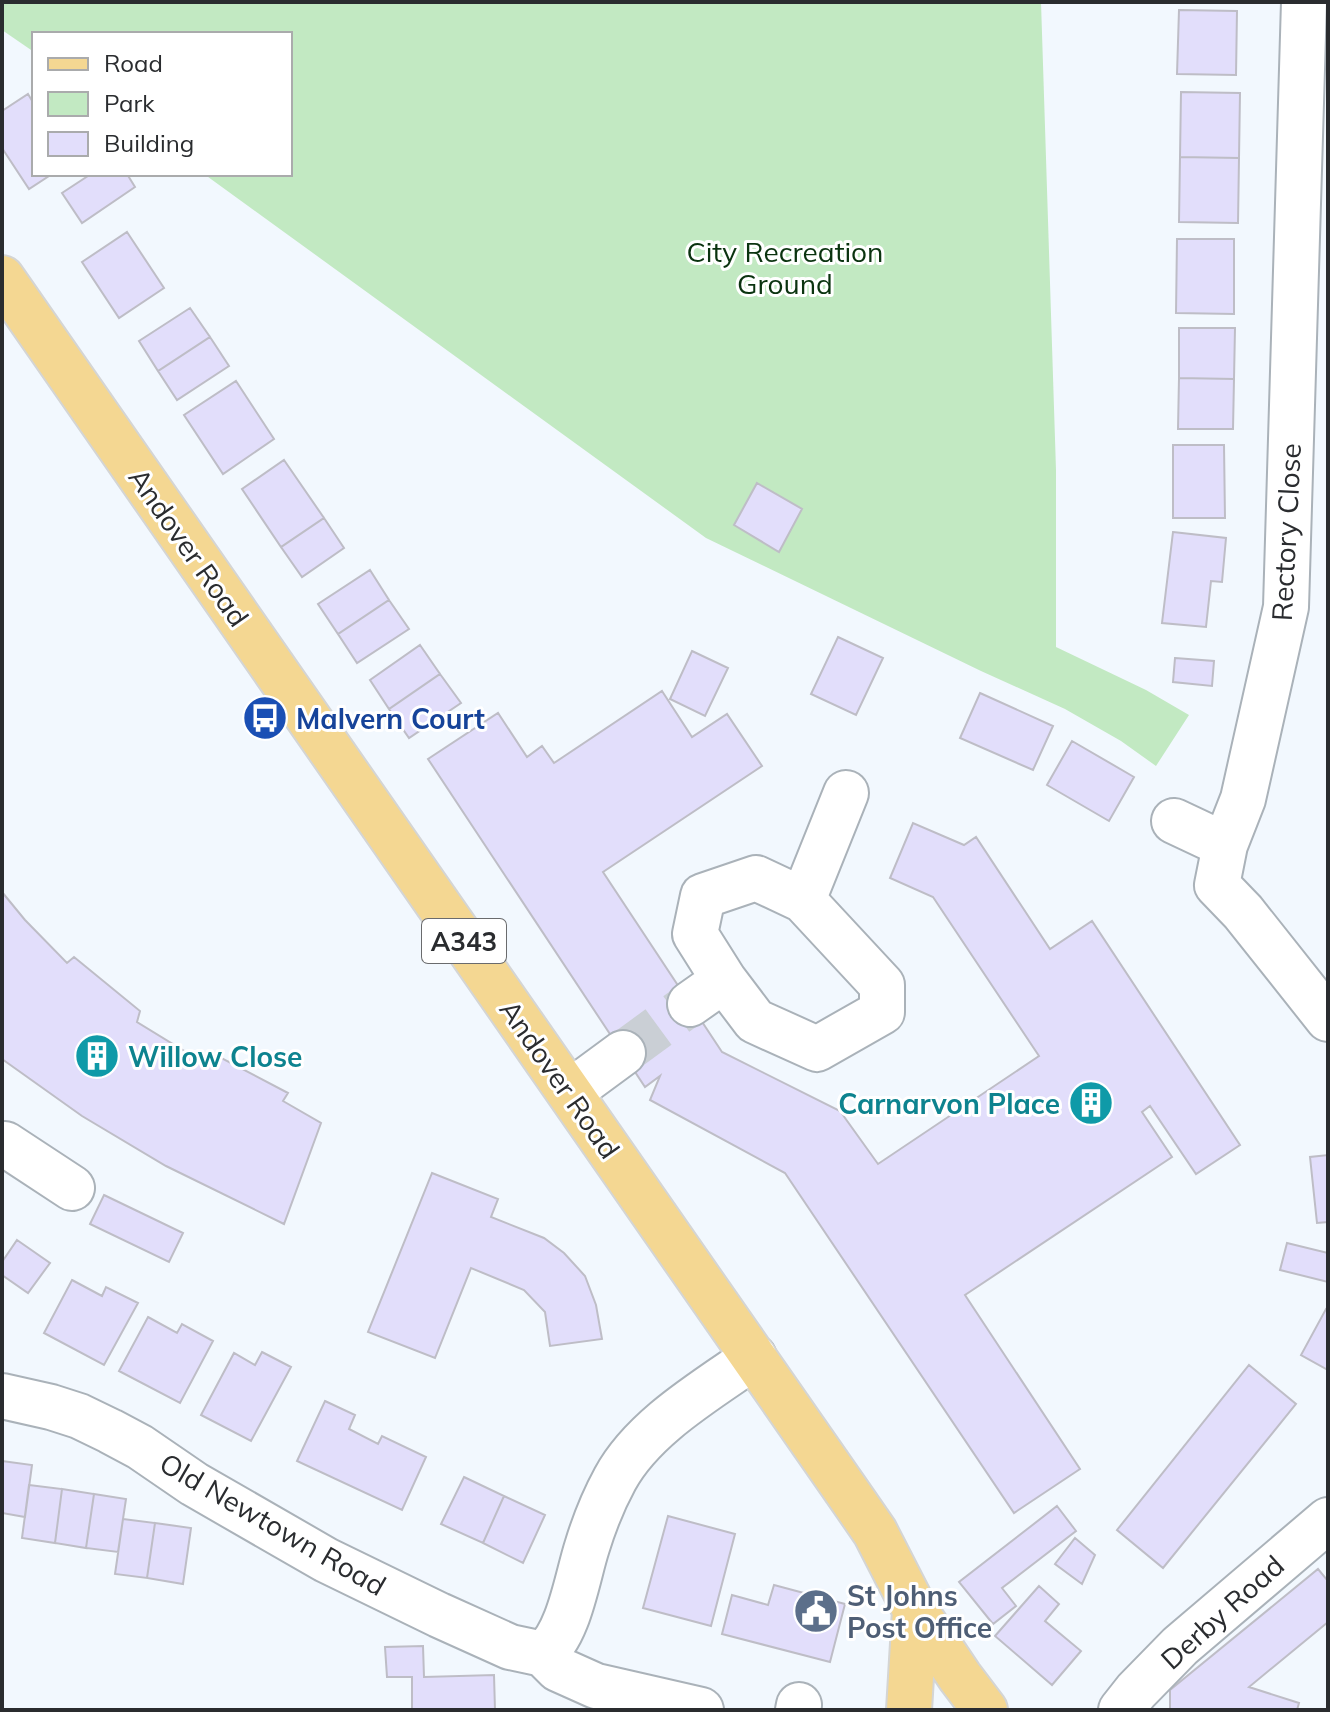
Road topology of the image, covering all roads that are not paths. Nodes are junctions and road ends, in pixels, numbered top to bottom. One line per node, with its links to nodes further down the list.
1 (1304, 2): 2 (street, Rectory Close)
2 (1313, 262): 6 (street, Rectory Close)
3 (2, 278): 10 (main road, Andover Road / A343)
4 (846, 793): 7 (street)
5 (1174, 821): 6 (street)
6 (1228, 881): 8 (street)
7 (803, 900): 7 (street)
8 (1328, 1019)
9 (623, 1053): 10 (street)
10 (570, 1092): 13 (main road, Andover Road / A343)
11 (3, 1144): 12 (street)
12 (72, 1188)
13 (754, 1357): 16 (main road, Andover Road / A343); 17 (street)
14 (2, 1396): 17 (street, Old Newtown Road)
15 (1328, 1520): 22 (street, Derby Road)
16 (915, 1610): 20 (main road); 21 (main road, Andover Road / A343)
17 (543, 1654): 18 (street, Old Newtown Road)
18 (595, 1698): 19 (street, Old Newtown Road)
19 (701, 1710)
20 (909, 1710)
21 (985, 1710)
22 (1121, 1710)

